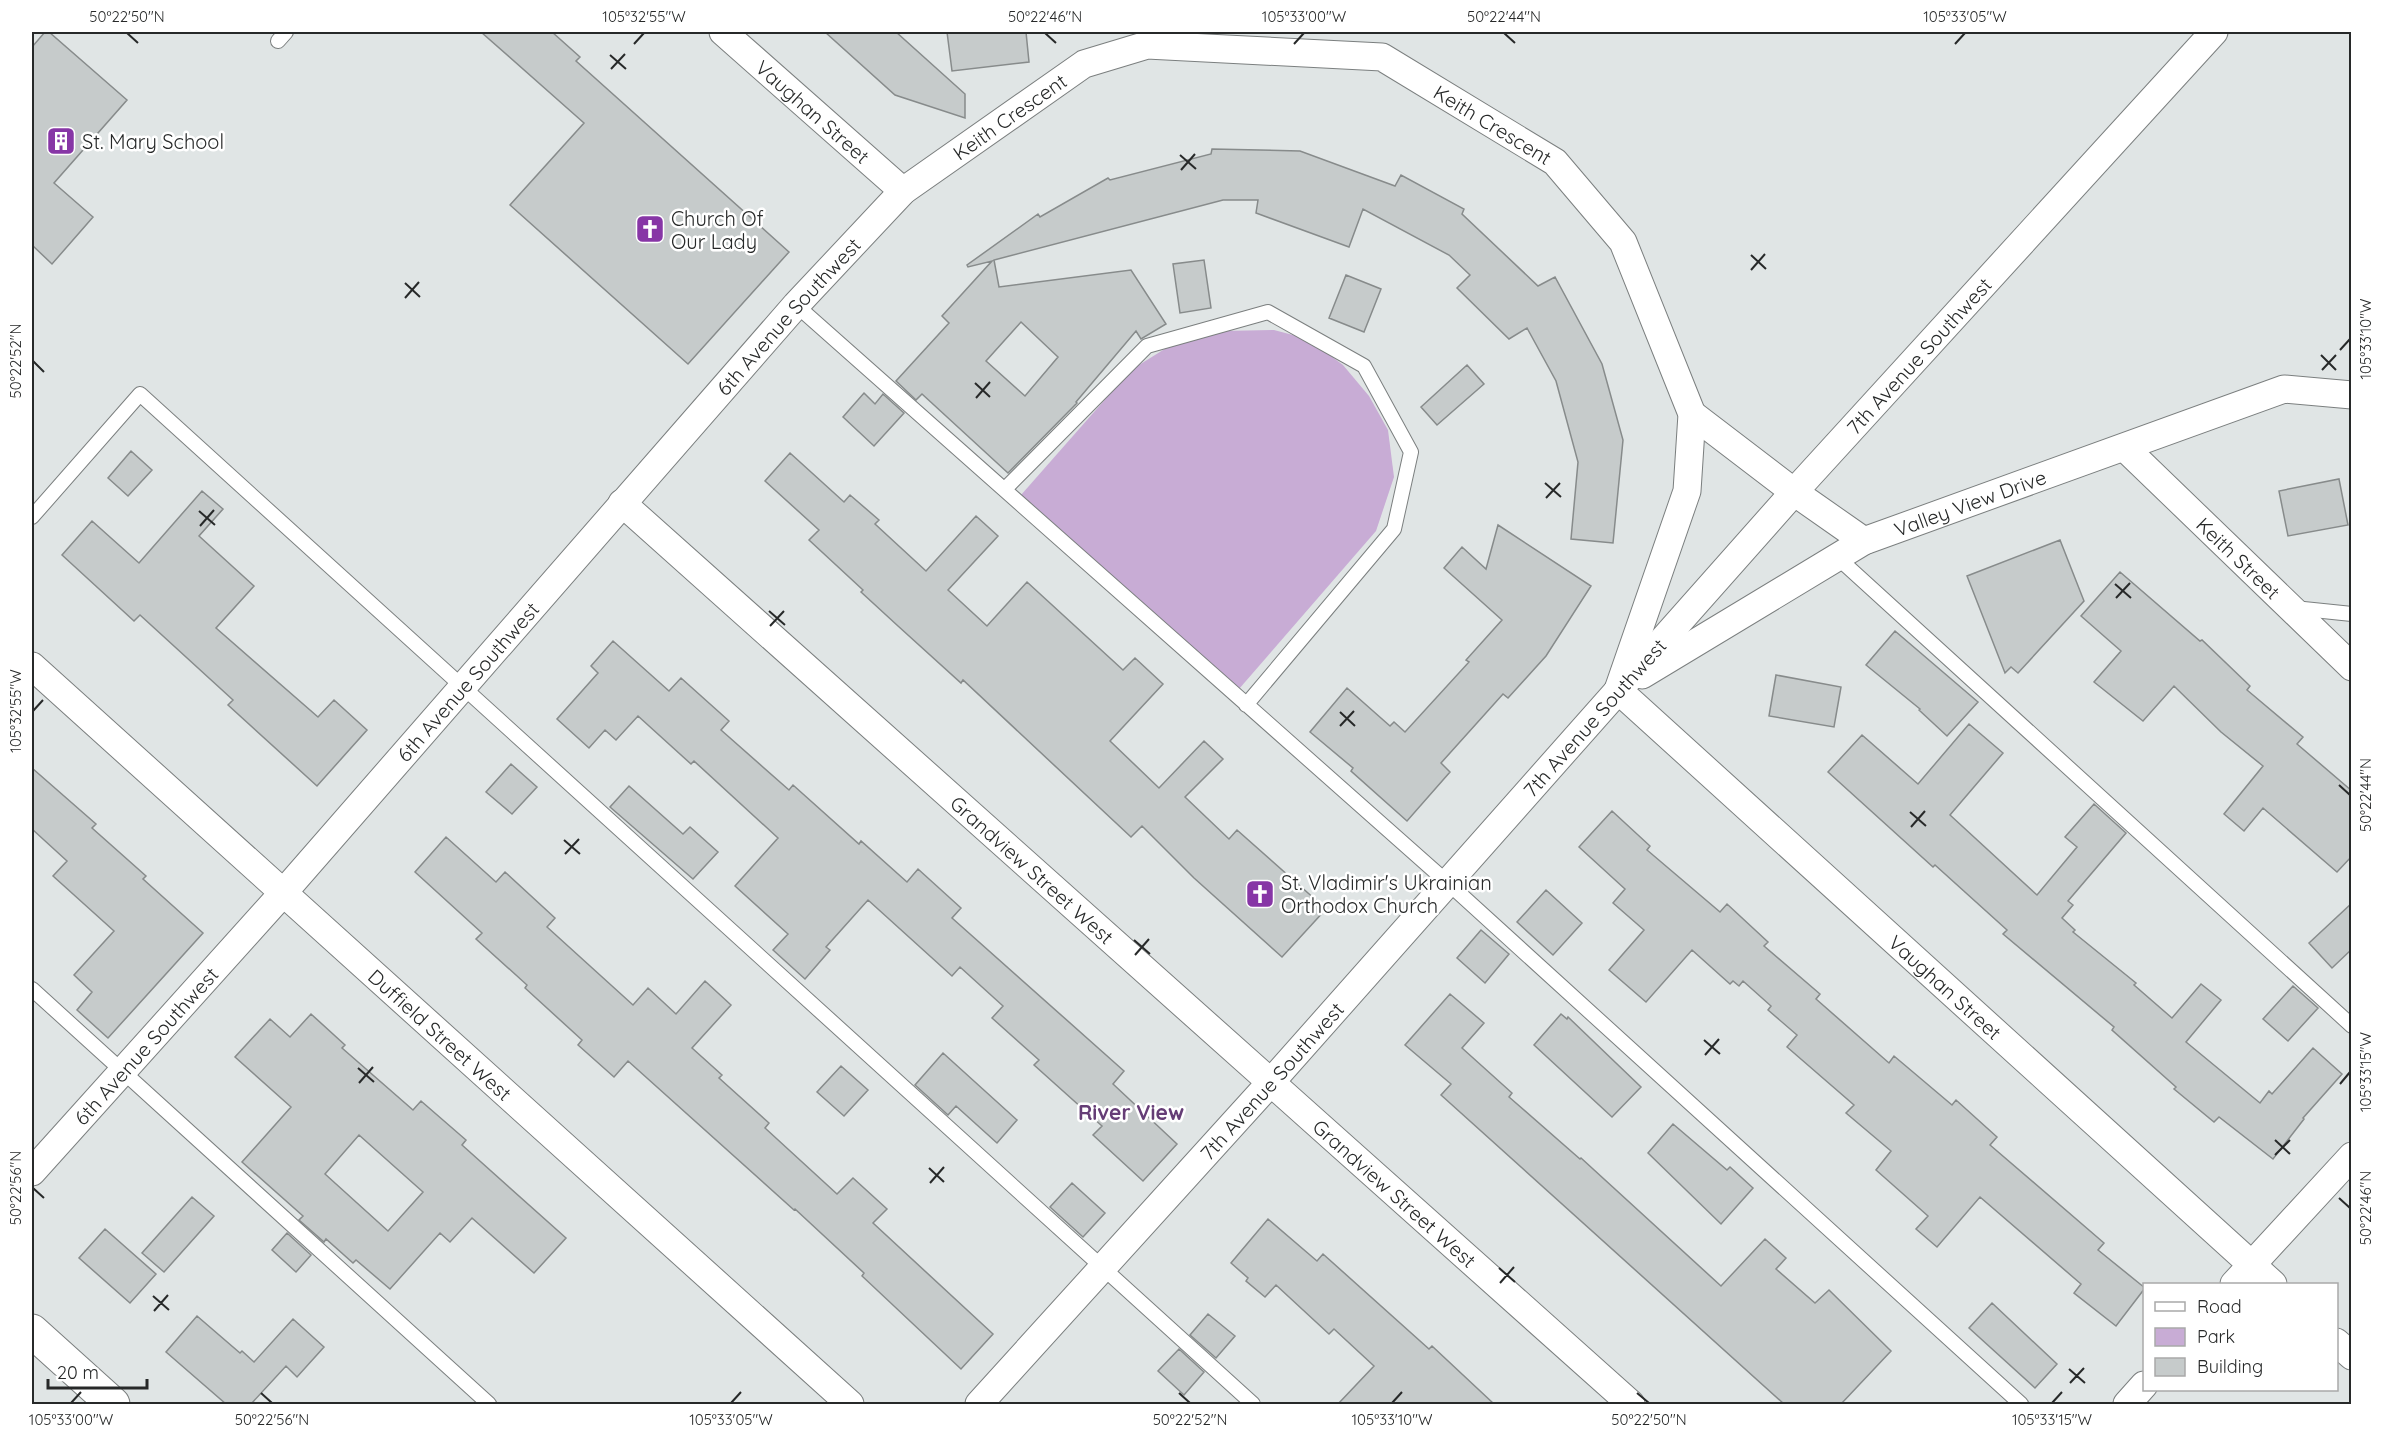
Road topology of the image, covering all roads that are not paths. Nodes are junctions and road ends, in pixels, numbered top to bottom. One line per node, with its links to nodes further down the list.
1 (723, 32): 3 (street, Vaughan Street)
2 (2214, 32): 9 (street, 7th Avenue Southwest)
3 (903, 191): 4 (street, 6th Avenue Southwest); 6 (street, Keith Crescent)
4 (796, 305): 8 (lane); 10 (street, 6th Avenue Southwest)
5 (2352, 395): 7 (street, Valley View Drive)
6 (1692, 414): 9 (street); 19 (street, Keith Crescent)
7 (2125, 448): 12 (street, Valley View Drive); 14 (street, Keith Street)
8 (1005, 489): 20 (lane); 20 (lane)
9 (1794, 492): 12 (street); 19 (street, 7th Avenue Southwest)
10 (622, 503): 18 (street, 6th Avenue Southwest); 26 (street, Grandview Street West)
11 (32, 517): 18 (lane)
12 (1864, 541): 13 (street, Valley View Drive)
13 (1837, 557): 19 (street, Valley View Drive); 24 (lane)
14 (2289, 607): 15 (lane); 17 (street, Keith Street)
15 (2352, 614)
16 (32, 666): 22 (street, Duffield Street West)
17 (2352, 667)
18 (462, 687): 22 (street, 6th Avenue Southwest); 29 (lane)
19 (1618, 690): 21 (street, 7th Avenue Southwest); 30 (street, Vaughan Street)
20 (1246, 705): 21 (lane)
21 (1448, 883): 26 (street, 7th Avenue Southwest); 42 (lane)
22 (283, 892): 25 (street, 6th Avenue Southwest); 38 (street, Duffield Street West)
23 (32, 989): 25 (lane)
24 (2352, 1026)
25 (122, 1071): 28 (street, 6th Avenue Southwest); 37 (lane)
26 (1271, 1082): 29 (street, 7th Avenue Southwest); 41 (street, Grandview Street West)
27 (2352, 1156): 30 (street)
28 (32, 1172)
29 (1102, 1269): 39 (street, 7th Avenue Southwest); 40 (lane)
30 (2243, 1275): 31 (street, Vaughan Street)
31 (2270, 1283)
32 (32, 1331): 36 (street)
33 (2338, 1343): 34 (street)
34 (2352, 1356)
35 (2143, 1387): 43 (street)
36 (113, 1404)
37 (489, 1404)
38 (850, 1404)
39 (979, 1404)
40 (1253, 1404)
41 (1631, 1404)
42 (2021, 1404)
43 (2127, 1404)

